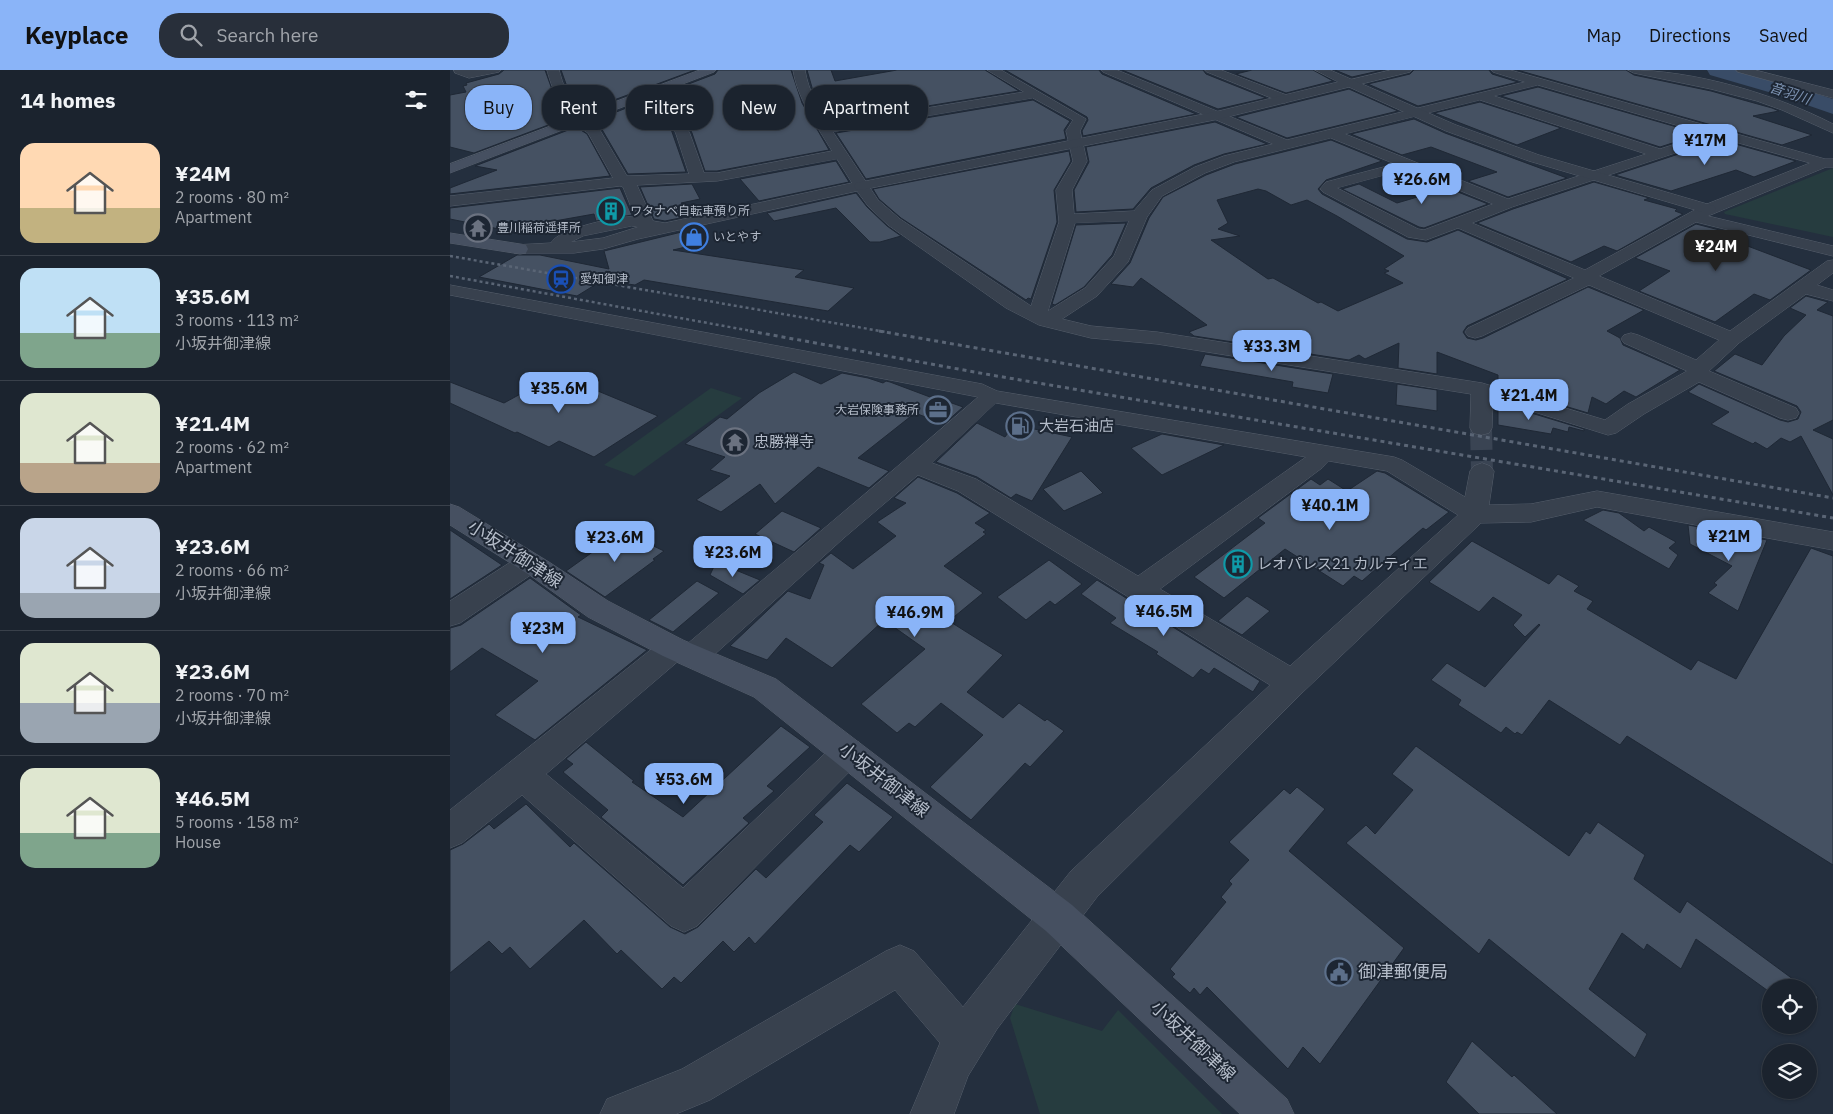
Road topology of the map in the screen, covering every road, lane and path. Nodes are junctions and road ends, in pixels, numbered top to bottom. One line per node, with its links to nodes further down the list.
1 (495, 70): 13 (street)
2 (553, 70): 18 (street)
3 (710, 70): 19 (main road)
4 (799, 70): 20 (street)
5 (993, 70): 21 (street)
6 (1106, 70): 15 (street)
7 (1211, 70): 24 (street)
8 (1321, 70): 17 (street)
9 (1406, 70): 17 (street)
10 (1496, 70): 16 (street)
11 (1634, 70): 28 (street)
12 (1742, 70): 22 (street)
13 (457, 72)
14 (1145, 72): 15 (street)
15 (1123, 76): 27 (street)
16 (1537, 82): 23 (street); 34 (street)
17 (1349, 83): 24 (street); 26 (street)
18 (559, 85)
19 (671, 85)
20 (805, 90)
21 (1034, 94): 25 (street); 35 (street)
22 (1833, 94)
23 (1480, 96): 26 (street); 37 (street)
24 (1285, 99): 27 (street)
25 (928, 111)
26 (1416, 113): 33 (street); 42 (street)
27 (1218, 115): 35 (street); 36 (street)
28 (1833, 129)
29 (552, 130): 41 (main road)
30 (593, 130): 44 (street)
31 (681, 130): 43 (street)
32 (826, 130): 38 (street)
33 (1334, 134): 36 (street); 40 (street)
34 (1719, 134): 37 (street); 39 (street)
35 (1078, 144): 45 (street); 50 (street)
36 (1286, 145): 49 (street)
37 (1658, 153): 42 (street)
38 (840, 154): 43 (street); 45 (street)
39 (1828, 163): 48 (street)
40 (1408, 164): 47 (street); 51 (street)
41 (450, 169)
42 (1590, 176): 47 (street); 48 (street)
43 (698, 178): 44 (street)
44 (622, 181): 46 (street); 52 (street)
45 (861, 186): 52 (street); 62 (street)
46 (450, 202)
47 (1507, 204): 51 (street)
48 (1701, 213): 56 (street); 58 (street)
49 (1139, 216): 50 (street); 62 (street)
50 (1067, 219): 62 (street)
51 (1459, 223): 58 (street)
52 (642, 226): 54 (street); 54 (street)
53 (450, 238): 55 (main road)
54 (569, 243): 55 (street)
55 (529, 249)
56 (1833, 251)
57 (1833, 265): 59 (street)
58 (1588, 278): 63 (street); 65 (street)
59 (1803, 286): 61 (street); 65 (street)
60 (450, 290): 68 (street)
61 (1833, 296)
62 (1042, 318): 67 (street)
63 (1475, 332)
64 (1631, 339): 66 (street)
65 (1732, 339): 66 (street)
66 (1698, 372): 67 (street); 69 (street)
67 (1482, 389): 70 (street)
68 (991, 396): 71 (street); 72 (street)
69 (1788, 413)
70 (1480, 428)
71 (1323, 453): 75 (street); 78 (street)
72 (915, 465): 78 (street); 80 (street)
73 (1482, 471): 75 (street)
74 (450, 513): 77 (main road, 小坂井御津線)
75 (1475, 514): 76 (street); 81 (street)
76 (1833, 542)
77 (529, 562): 79 (street); 80 (main road, 小坂井御津線)
78 (1140, 589): 81 (street)
79 (450, 615)
80 (684, 652): 82 (main road, 小坂井御津線); 83 (street)
81 (1292, 683): 85 (street)
82 (848, 752): 83 (street); 85 (main road, 小坂井御津線)
83 (522, 774): 84 (street)
84 (450, 831)
85 (1059, 918): 86 (street); 89 (main road, 小坂井御津線)
86 (966, 1042): 87 (street); 88 (street)
87 (622, 1114)
88 (932, 1114)
89 (1272, 1114)

